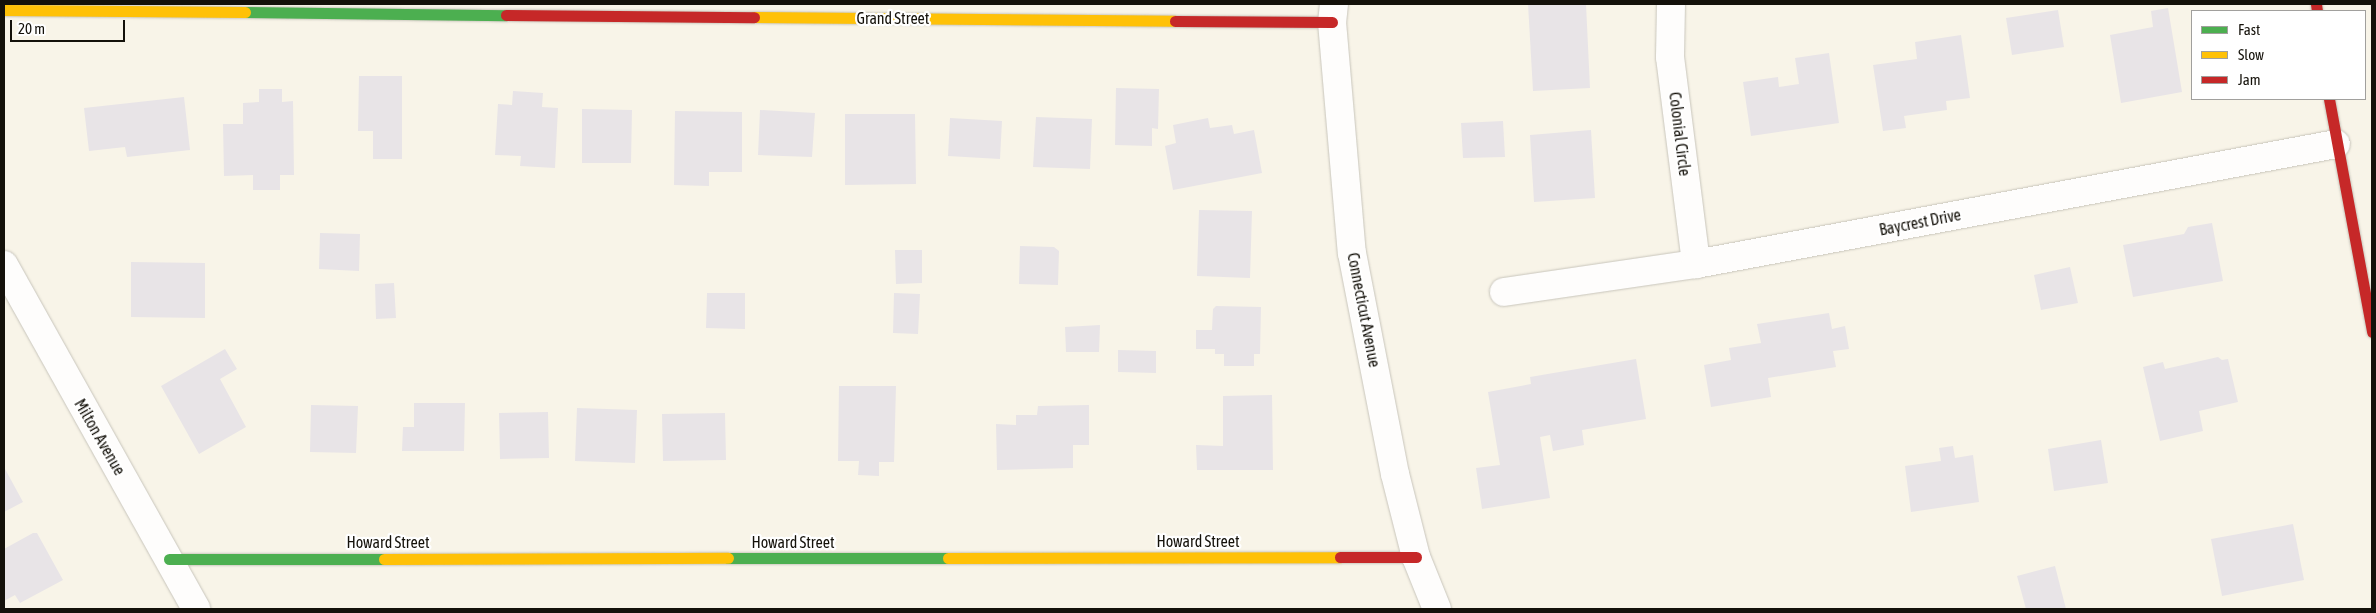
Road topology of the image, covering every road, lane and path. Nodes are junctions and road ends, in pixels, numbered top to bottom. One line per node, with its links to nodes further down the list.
1 (1671, 4): 7 (street, Colonial Circle)
2 (4, 10): 3 (street, Grand Street)
3 (1333, 13): 12 (street, Connecticut Avenue)
4 (2329, 100): 5 (street)
5 (2336, 144): 7 (street, Baycrest Drive); 10 (street)
6 (4, 264): 11 (street, Milton Avenue)
7 (1696, 264): 8 (street, Baycrest Drive)
8 (1504, 292)
9 (4, 307): 11 (street)
10 (2372, 332)
11 (43, 338): 13 (street, Milton Avenue)
12 (1416, 557): 13 (street, Howard Street); 15 (street, Connecticut Avenue)
13 (170, 559): 14 (street, Milton Avenue)
14 (196, 609)
15 (1437, 609)

